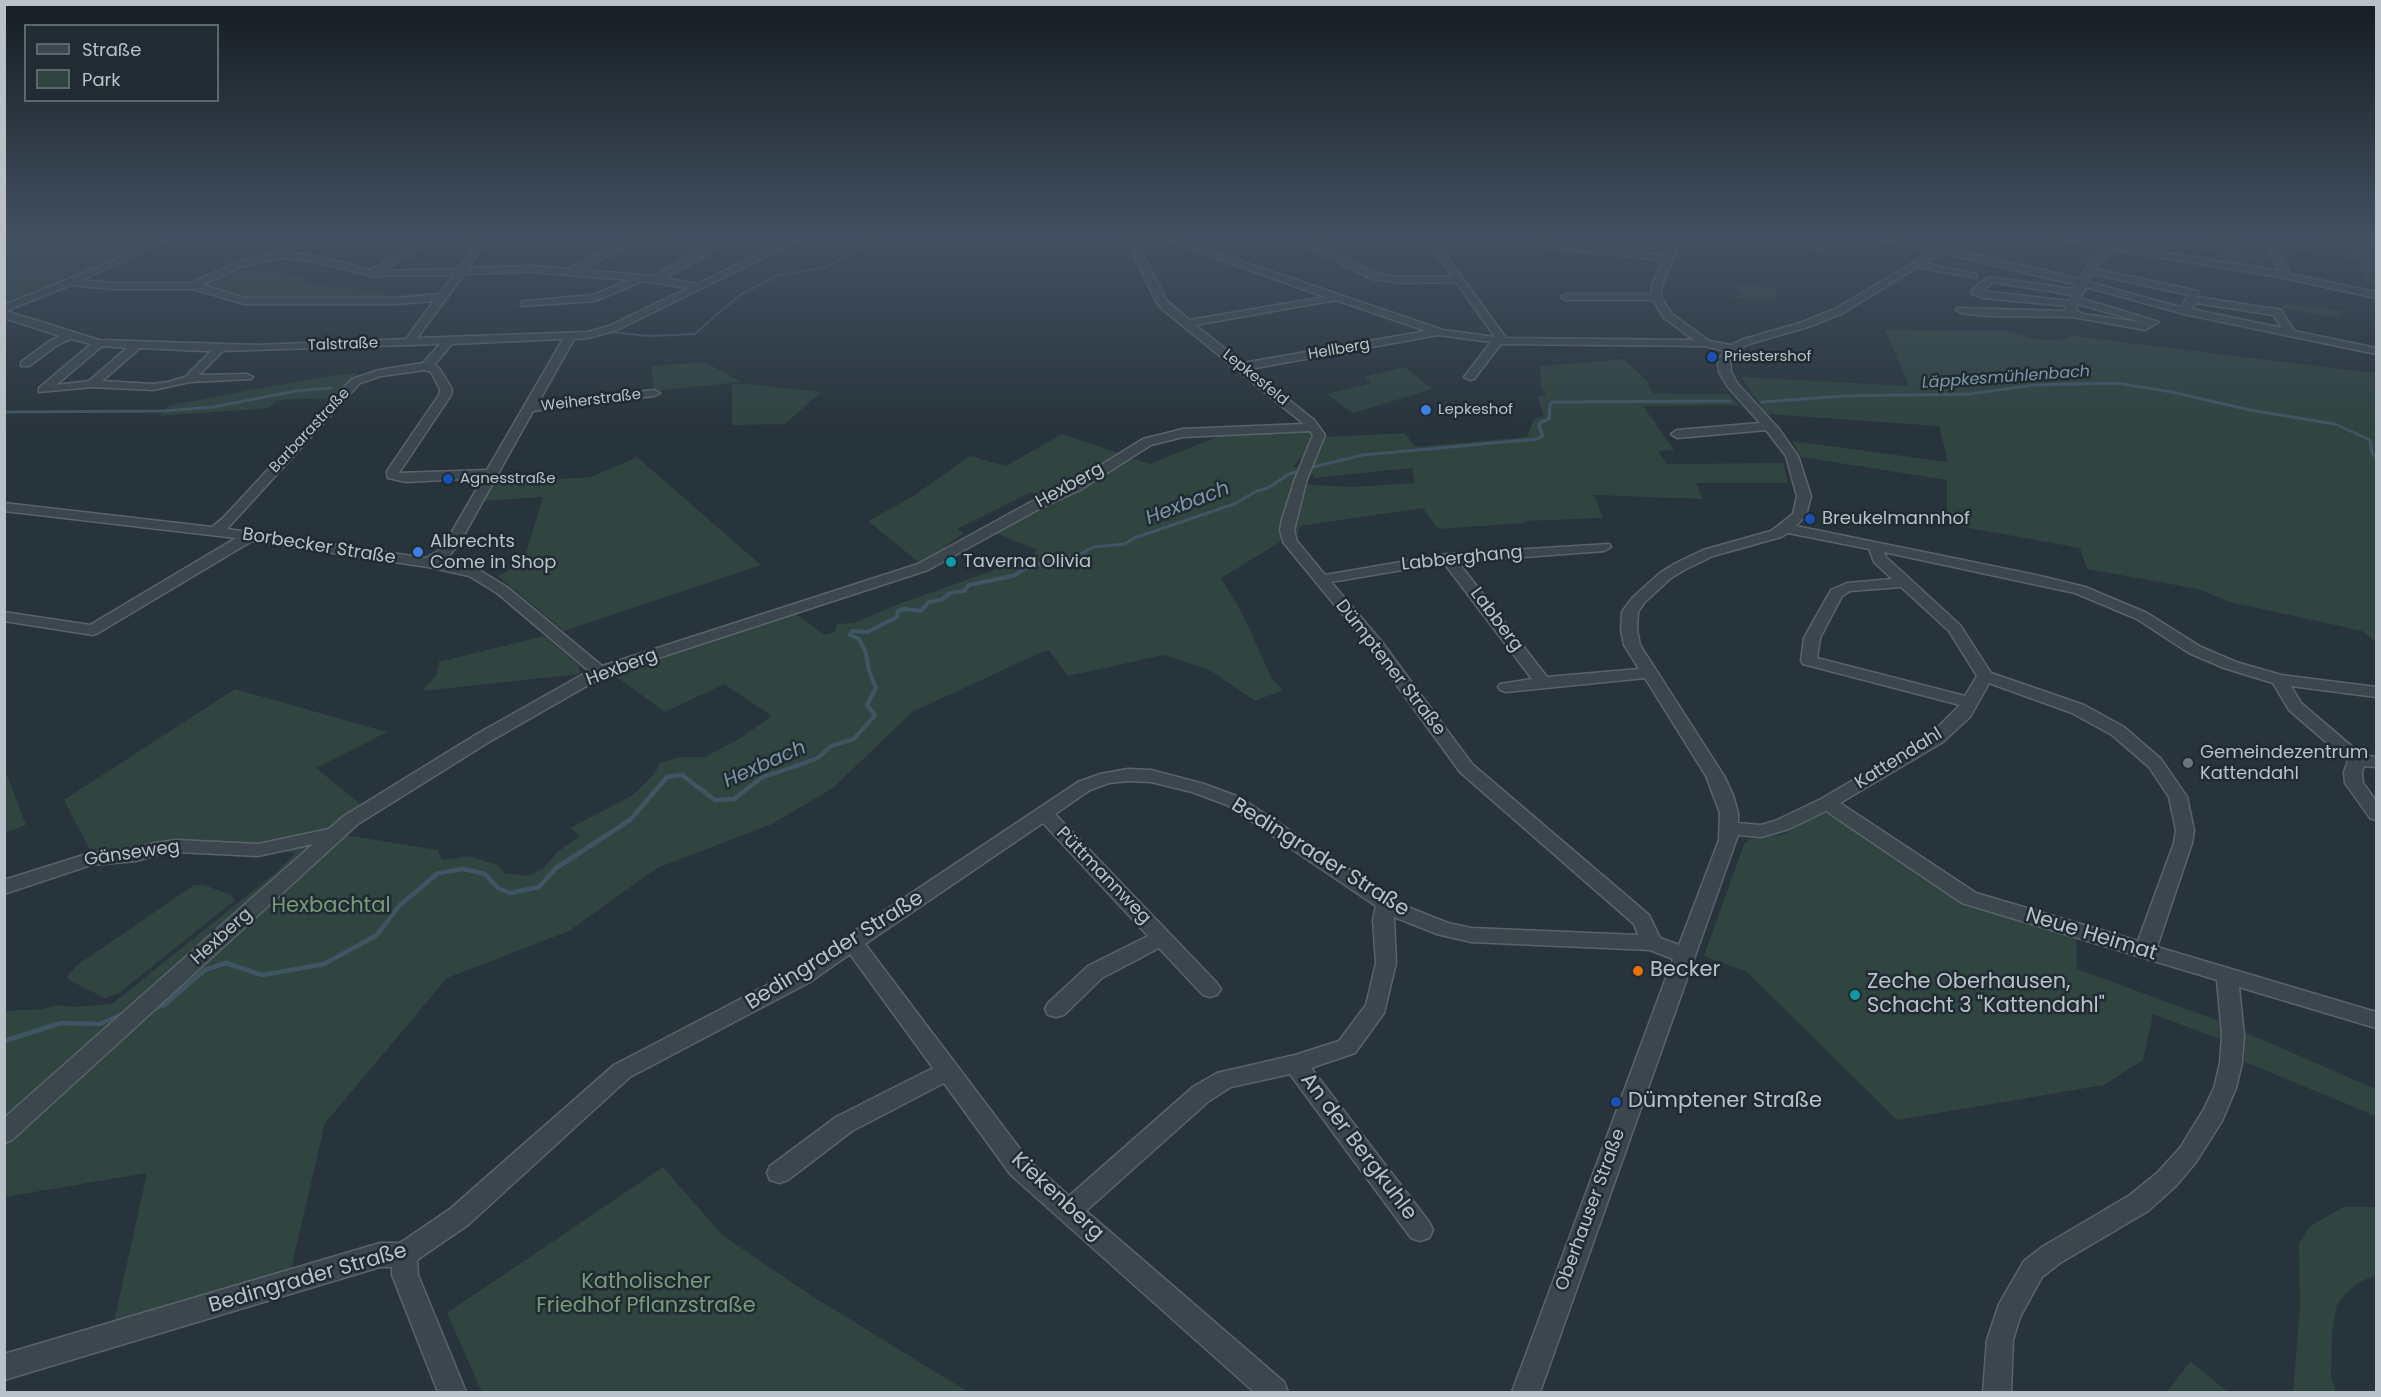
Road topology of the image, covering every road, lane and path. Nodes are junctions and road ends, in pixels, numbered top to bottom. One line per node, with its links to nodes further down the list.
1 (23, 301): 18 (street)
2 (439, 301): 29 (street)
3 (558, 301): 17 (street)
4 (669, 301): 26 (street, Talstraße)
5 (1161, 301): 22 (street, Lepkesfeld)
6 (1317, 301): 22 (street)
7 (1345, 301): 23 (street)
8 (1476, 301): 28 (street)
9 (1659, 301): 31 (street)
10 (1855, 301): 34 (street)
11 (2063, 301): 19 (street)
12 (2077, 301): 13 (street)
13 (2084, 301)
14 (2096, 301): 20 (street)
15 (2191, 301): 20 (street)
16 (2207, 301): 24 (street)
17 (525, 304)
18 (4, 309)
19 (1961, 310)
20 (2184, 311): 24 (street)
21 (4, 314): 25 (street, Talstraße)
22 (1186, 324): 38 (street, Lepkesfeld)
23 (1437, 332): 28 (street); 38 (street, Hellberg)
24 (2288, 333): 35 (street)
25 (70, 336): 30 (street, Talstraße); 36 (street)
26 (570, 336): 27 (street, Talstraße); 44 (street)
27 (448, 341): 29 (street, Talstraße); 37 (street)
28 (1499, 341): 31 (street); 40 (street)
29 (409, 342): 33 (street, Talstraße)
30 (99, 343): 32 (street, Talstraße); 42 (street)
31 (1705, 343): 34 (street)
32 (137, 345): 33 (street, Talstraße); 42 (street)
33 (220, 348): 41 (street)
34 (1732, 349): 45 (street)
35 (2376, 351)
36 (25, 364)
37 (428, 366): 48 (street); 51 (street, Barbarastraße)
38 (1241, 367): 46 (street, Lepkesfeld)
39 (247, 377): 41 (street)
40 (1470, 377)
41 (189, 379): 42 (street)
42 (92, 384)
43 (654, 393): 44 (street, Weiherstraße)
44 (528, 408): 48 (street)
45 (1769, 426): 47 (street); 50 (street)
46 (1317, 431): 57 (street, Dümptener Straße); 60 (street, Hexberg)
47 (1677, 434)
48 (491, 474): 56 (street)
49 (4, 507): 51 (street, Borbecker Straße)
50 (1786, 528): 54 (street); 61 (street, Oberhauser Straße)
51 (215, 531): 52 (street, Borbecker Straße)
52 (250, 536): 56 (street, Borbecker Straße); 59 (street)
53 (1604, 547): 55 (street, Labberghang)
54 (1875, 547): 58 (street); 63 (street)
55 (1448, 558): 57 (street, Labberghang); 64 (street, Labberg)
56 (428, 563): 60 (street, Borbecker Straße)
57 (1320, 580): 79 (street, Dümptener Straße)
58 (1903, 582): 62 (street); 67 (street)
59 (4, 616)
60 (600, 672): 74 (street, Hexberg)
61 (1648, 673): 64 (street); 73 (street, Oberhauser Straße)
62 (1985, 676): 67 (street, Kattendahl); 80 (street)
63 (2279, 680): 66 (street); 68 (street)
64 (1543, 682): 65 (street)
65 (1506, 687)
66 (2376, 692)
67 (1970, 702): 70 (street, Kattendahl)
68 (2357, 760): 69 (street); 72 (street)
69 (2376, 762)
70 (1827, 803): 73 (street, Kattendahl); 80 (street, Neue Heimat)
71 (1045, 814): 76 (street, Bedingrader Straße); 77 (street, Püttmannweg); 78 (street, Bedingrader Straße)
72 (2376, 814)
73 (1730, 828): 81 (street, Oberhauser Straße)
74 (334, 835): 75 (street, Gänseweg); 88 (street, Hexberg)
75 (4, 887)
76 (1386, 903): 79 (street, Bedingrader Straße); 86 (street, An der Bergkuhle)
77 (1162, 937): 83 (street, Püttmannweg); 84 (street, Püttmannweg)
78 (852, 942): 87 (street, Kiekenberg); 92 (street, Bedingrader Straße)
79 (1652, 943): 81 (street, Bedingrader Straße)
80 (2145, 951): 82 (street, Neue Heimat)
81 (1686, 956): 96 (street, Oberhauser Straße)
82 (2227, 975): 85 (street, Neue Heimat); 97 (street)
83 (1210, 989)
84 (1056, 1009)
85 (2376, 1020)
86 (1295, 1064): 90 (street, An der Bergkuhle); 91 (street, An der Bergkuhle)
87 (947, 1071): 89 (street); 90 (street, Kiekenberg)
88 (4, 1133)
89 (780, 1173)
90 (1069, 1211): 95 (street, Kiekenberg)
91 (1420, 1230)
92 (404, 1256): 93 (street, Bedingrader Straße); 94 (street)
93 (4, 1367)
94 (452, 1392)
95 (1274, 1392)
96 (1526, 1392)
97 (1997, 1392)

